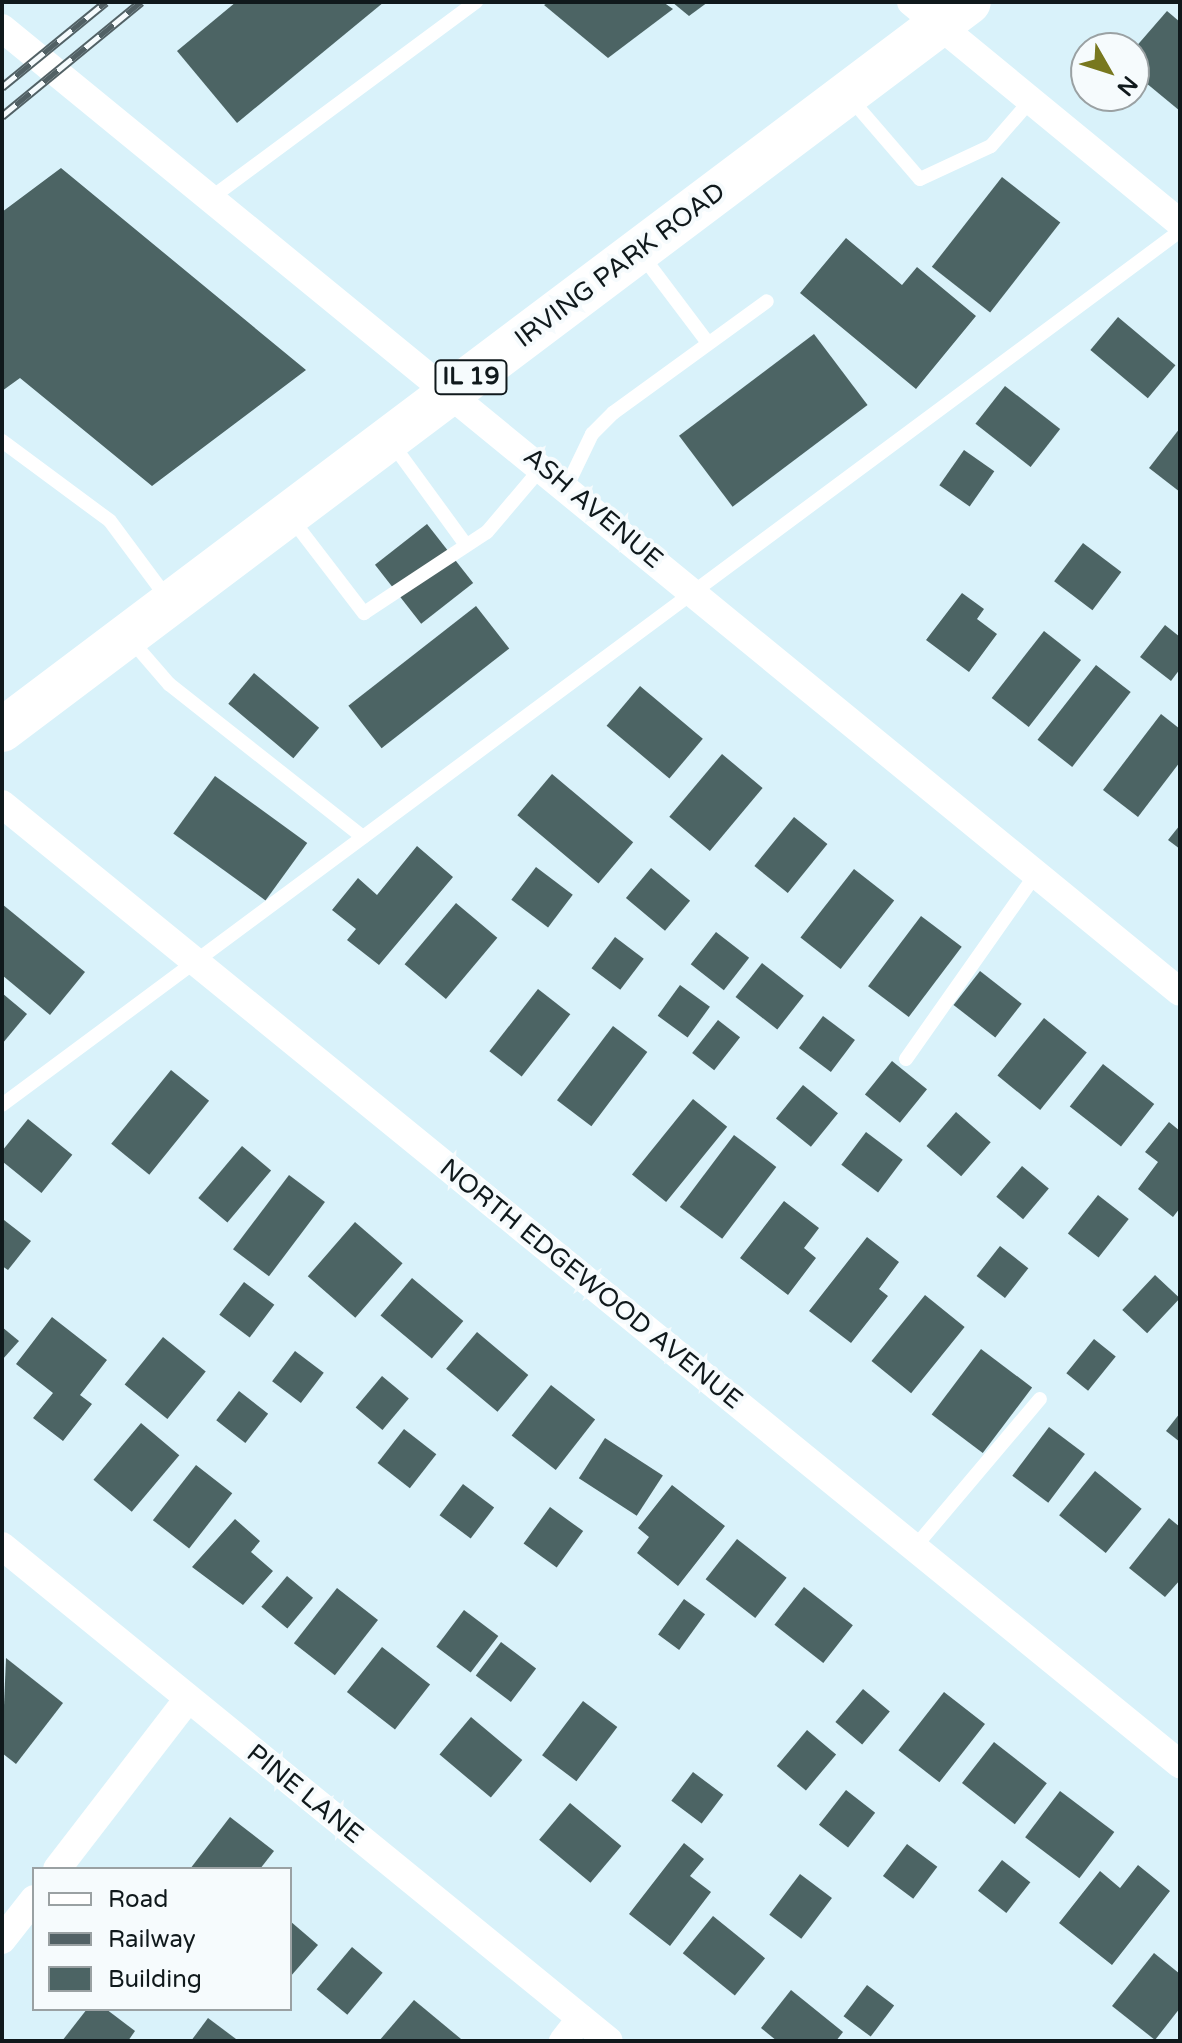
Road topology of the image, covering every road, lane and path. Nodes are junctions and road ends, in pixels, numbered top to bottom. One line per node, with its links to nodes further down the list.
1 (476, 2): 6 (lane)
2 (940, 10): 4 (main road, IRVING PARK ROAD / IL 19); 5 (street)
3 (2, 28): 6 (street, ASH AVENUE)
4 (847, 94): 5 (lane); 9 (main road, IRVING PARK ROAD / IL 19)
5 (1031, 100): 7 (street)
6 (211, 198): 12 (street, ASH AVENUE)
7 (1180, 223)
8 (1180, 231): 19 (lane)
9 (639, 250): 11 (lane); 12 (main road, IRVING PARK ROAD / IL 19)
10 (767, 301): 11 (lane)
11 (708, 343): 16 (lane)
12 (453, 390): 13 (main road, IRVING PARK ROAD / IL 19); 15 (street, ASH AVENUE)
13 (388, 439): 17 (main road, IRVING PARK ROAD / IL 19); 18 (lane)
14 (2, 441): 20 (lane)
15 (543, 466): 16 (street, ASH AVENUE); 18 (lane)
16 (567, 486): 19 (street, ASH AVENUE)
17 (289, 514): 18 (lane); 20 (main road, IRVING PARK ROAD / IL 19)
18 (466, 545)
19 (694, 593): 24 (lane); 25 (street, ASH AVENUE)
20 (171, 603): 21 (main road, IRVING PARK ROAD / IL 19)
21 (127, 636): 22 (main road, IRVING PARK ROAD / IL 19); 24 (lane)
22 (2, 730)
23 (2, 804): 26 (street, NORTH EDGEWOOD AVENUE)
24 (363, 837): 26 (lane)
25 (1036, 874): 27 (street, ASH AVENUE); 28 (lane)
26 (195, 961): 29 (lane); 32 (street, NORTH EDGEWOOD AVENUE)
27 (1180, 992)
28 (906, 1059)
29 (2, 1105)
30 (1040, 1399): 32 (lane)
31 (2, 1546): 33 (street, PINE LANE)
32 (914, 1548): 34 (street, NORTH EDGEWOOD AVENUE)
33 (188, 1699): 35 (street); 38 (street, PINE LANE)
34 (1180, 1764)
35 (59, 1867)
36 (32, 1902): 37 (street)
37 (2, 1940)
38 (581, 2018): 39 (street); 40 (street, PINE LANE)
39 (563, 2041)
40 (609, 2041)

